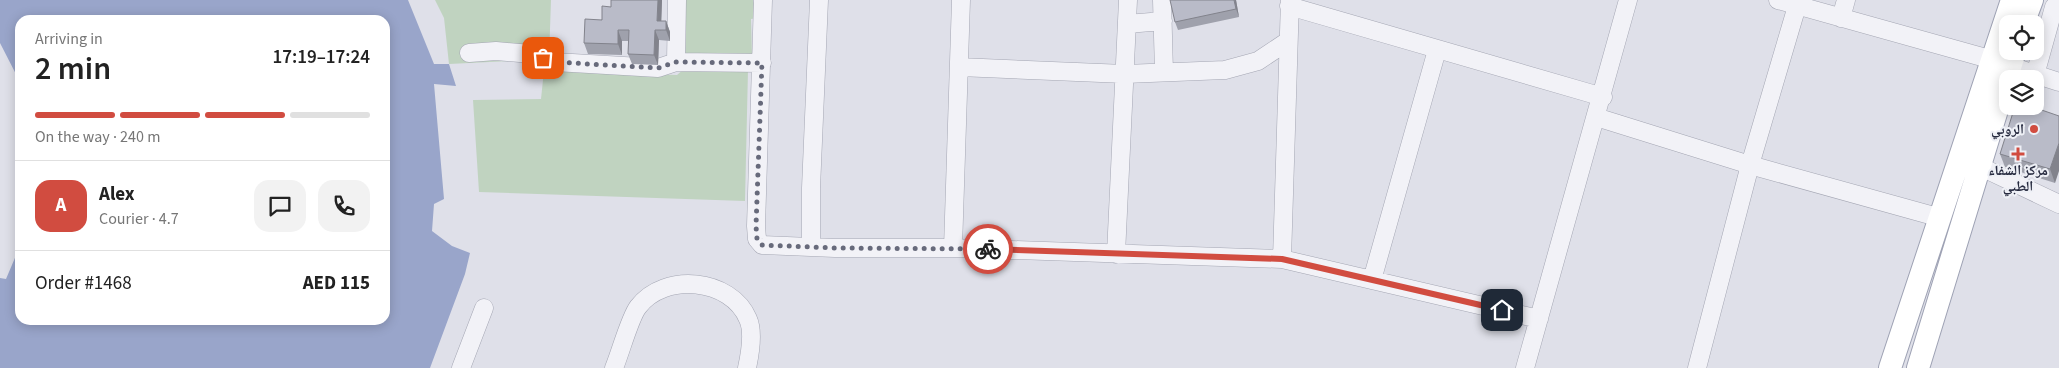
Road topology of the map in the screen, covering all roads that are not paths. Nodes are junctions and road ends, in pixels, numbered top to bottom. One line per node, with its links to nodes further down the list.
1 (677, 0): 27 (street)
2 (763, 0): 28 (street)
3 (819, 0): 42 (street)
4 (961, 0): 29 (street)
5 (1128, 0): 19 (street)
6 (1162, 0): 18 (street)
7 (1628, 0): 36 (street)
8 (1778, 0): 14 (street)
9 (1846, 0): 17 (street)
10 (2012, 0): 15 (main road)
11 (2032, 0): 16 (main road)
12 (2059, 1): 31 (street)
13 (1290, 3): 20 (street); 21 (street)
14 (1797, 6): 17 (street); 38 (street)
15 (2010, 15)
16 (2026, 15)
17 (1841, 18): 23 (street)
18 (1162, 21): 19 (street); 32 (street)
19 (1127, 24): 33 (street)
20 (1288, 41): 32 (street); 45 (street)
21 (1437, 50): 36 (street); 46 (street)
22 (469, 53): 27 (street)
23 (1999, 57)
24 (2006, 60): 39 (main road)
25 (2006, 60): 41 (main road)
26 (2008, 60): 30 (street)
27 (676, 62): 28 (street)
28 (762, 63): 42 (street)
29 (959, 67): 33 (street); 43 (street)
30 (2027, 70)
31 (2036, 70)
32 (1164, 72): 33 (street)
33 (1125, 74): 44 (street)
34 (2044, 77): 35 (street)
35 (2059, 82)
36 (1602, 97): 37 (street)
37 (1596, 117): 38 (street); 48 (street)
38 (1750, 165): 41 (street); 53 (street)
39 (1979, 166): 40 (street); 55 (main road)
40 (2059, 204)
41 (1941, 218): 54 (main road)
42 (811, 246): 43 (street)
43 (953, 248): 44 (street)
44 (1116, 254): 45 (street)
45 (1282, 259): 46 (street)
46 (1372, 280): 48 (street)
47 (484, 308): 49 (street)
48 (1539, 319): 52 (street)
49 (461, 368)
50 (614, 368): 51 (street)
51 (747, 368)
52 (1525, 368)
53 (1697, 368)
54 (1890, 368)
55 (1918, 368)

